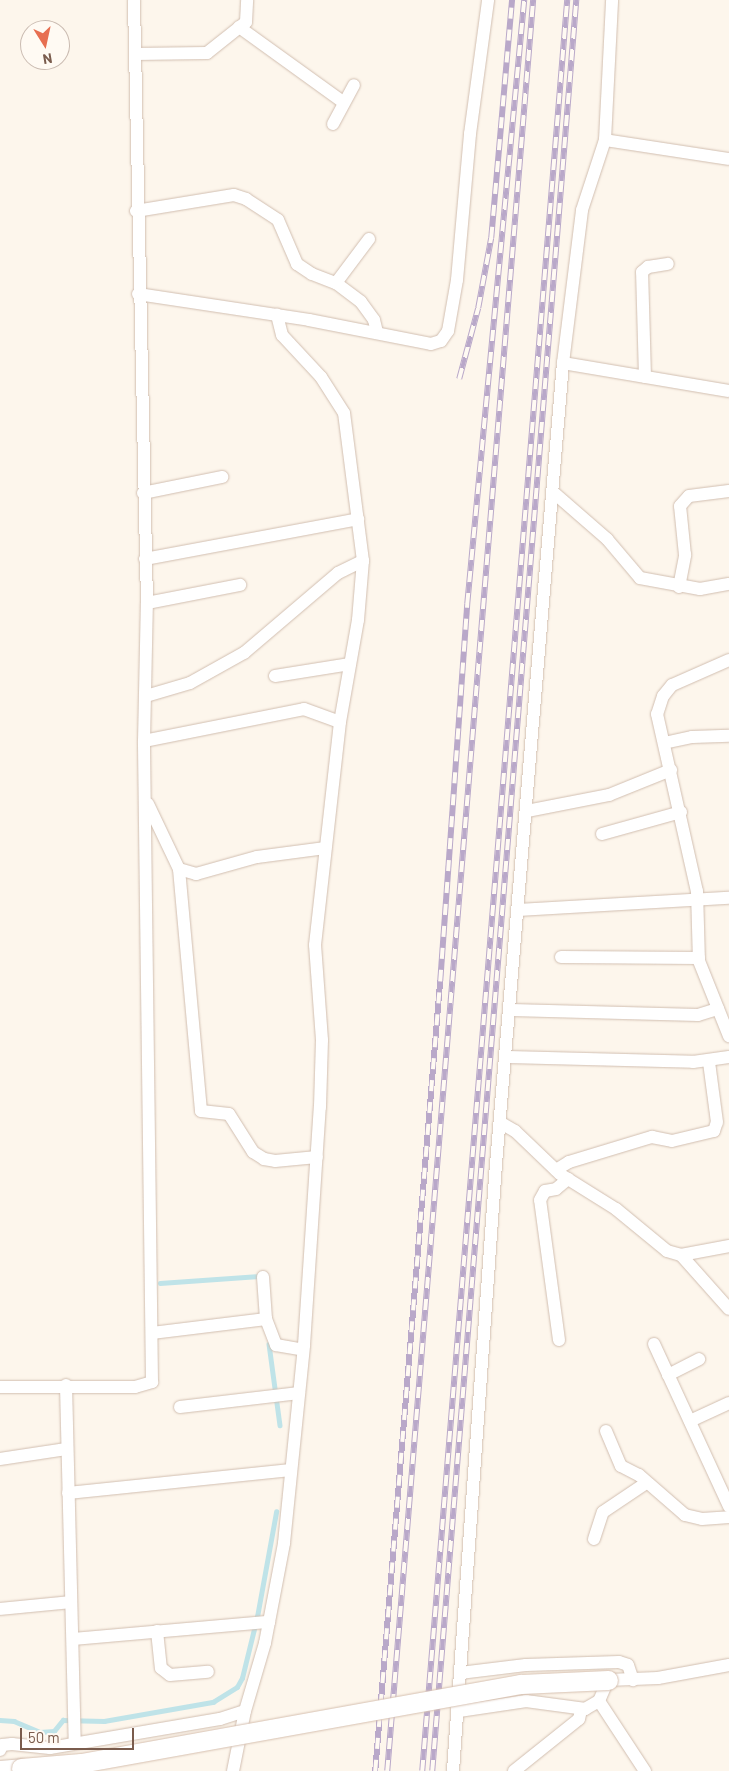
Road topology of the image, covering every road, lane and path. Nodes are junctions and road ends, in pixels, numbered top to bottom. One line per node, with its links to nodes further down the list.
1 (134, 0): 6 (street)
2 (247, 0): 5 (street)
3 (488, 0): 18 (street)
4 (612, 0): 10 (street)
5 (239, 27): 6 (street); 8 (street)
6 (135, 54): 12 (street)
7 (354, 85): 8 (street)
8 (343, 102): 9 (street)
9 (333, 124)
10 (605, 140): 11 (street); 19 (street)
11 (729, 159)
12 (136, 211): 15 (street); 16 (street)
13 (368, 239): 15 (street)
14 (668, 264): 20 (street)
15 (336, 283): 18 (street)
16 (138, 294): 17 (street); 25 (street)
17 (277, 315): 18 (street); 26 (street)
18 (377, 332)
19 (562, 363): 20 (street); 24 (street)
20 (645, 377): 21 (street)
21 (729, 391)
22 (222, 477): 25 (street)
23 (729, 491): 31 (street)
24 (553, 492): 31 (street); 43 (street)
25 (143, 493): 27 (street)
26 (358, 519): 27 (street); 28 (street)
27 (145, 560): 32 (street)
28 (363, 561): 34 (street); 36 (street)
29 (729, 584): 31 (street)
30 (240, 585): 32 (street)
31 (679, 587)
32 (147, 603): 36 (street)
33 (729, 660): 40 (street)
34 (350, 664): 35 (street); 37 (street)
35 (275, 676)
36 (146, 696): 39 (street)
37 (340, 722): 39 (street); 46 (street)
38 (729, 736): 40 (street)
39 (144, 740): 42 (street)
40 (664, 743): 41 (street)
41 (671, 770): 43 (street); 44 (street)
42 (147, 802): 47 (street); 68 (street)
43 (527, 812): 50 (street)
44 (681, 812): 45 (street); 49 (street)
45 (602, 834)
46 (325, 848): 47 (street); 60 (street)
47 (179, 869): 60 (street)
48 (729, 898): 49 (street)
49 (697, 900): 50 (street); 52 (street)
50 (518, 910): 54 (street)
51 (561, 957): 52 (street)
52 (699, 958): 53 (street)
53 (718, 1009): 54 (street); 55 (street)
54 (511, 1010): 56 (street)
55 (729, 1036)
56 (508, 1057): 58 (street); 59 (street)
57 (729, 1057): 58 (street)
58 (709, 1062): 61 (street)
59 (501, 1123): 61 (street); 96 (street)
60 (317, 1157): 71 (street)
61 (556, 1170): 62 (street)
62 (568, 1179): 64 (street); 69 (street)
63 (729, 1246): 64 (street)
64 (681, 1255): 66 (street)
65 (263, 1277): 67 (street)
66 (729, 1309)
67 (266, 1319): 68 (street); 71 (street)
68 (152, 1333): 74 (street)
69 (559, 1340)
70 (654, 1344): 73 (street)
71 (303, 1350): 76 (street)
72 (699, 1359): 73 (street)
73 (668, 1375): 79 (street)
74 (66, 1385): 75 (street); 81 (street)
75 (0, 1388)
76 (299, 1393): 78 (street); 83 (street)
77 (729, 1403): 79 (street)
78 (180, 1407)
79 (690, 1421): 86 (street)
80 (606, 1431): 84 (street)
81 (66, 1449): 82 (street); 85 (street)
82 (0, 1460)
83 (290, 1470): 85 (street); 91 (street)
84 (646, 1483): 87 (street); 88 (street)
85 (68, 1493): 89 (street)
86 (729, 1506)
87 (729, 1517)
88 (594, 1539)
89 (71, 1602): 90 (street); 93 (street)
90 (0, 1609)
91 (269, 1622): 92 (street); 101 (street)
92 (158, 1631): 93 (street); 95 (street)
93 (73, 1639): 103 (street)
94 (729, 1665): 98 (street)
95 (208, 1672)
96 (460, 1673): 98 (street); 102 (street)
97 (608, 1680): 98 (street); 99 (street); 106 (street, bridge)
98 (633, 1680)
99 (599, 1701): 100 (street); 110 (street)
100 (581, 1710): 102 (street); 105 (street)
101 (245, 1711): 103 (street); 107 (street)
102 (459, 1711): 108 (street)
103 (75, 1742): 104 (street)
104 (0, 1750)
105 (530, 1766): 109 (street)
106 (0, 1770)
107 (233, 1771)
108 (453, 1771)
109 (514, 1771)
110 (645, 1771)

